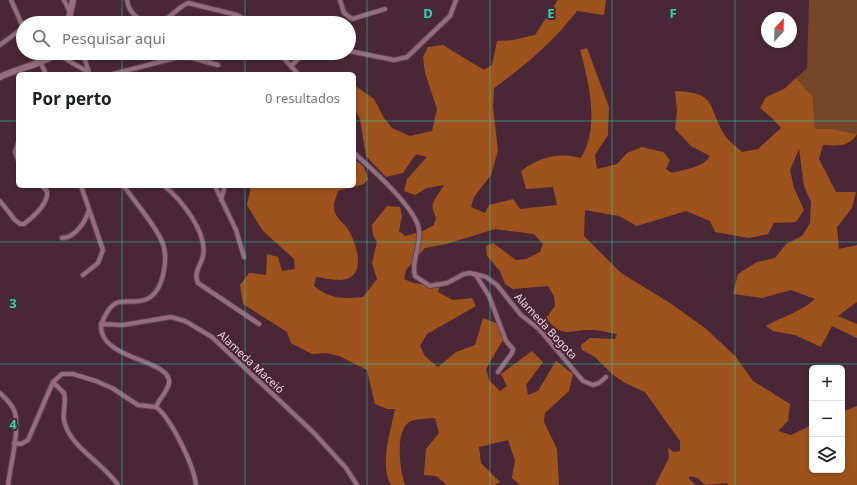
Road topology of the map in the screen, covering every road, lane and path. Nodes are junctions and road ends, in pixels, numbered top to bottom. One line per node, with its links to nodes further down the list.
1 (11, 0): 10 (street)
2 (64, 0): 9 (street)
3 (73, 0): 9 (street)
4 (127, 0): 12 (street)
5 (340, 0): 15 (street)
6 (456, 0): 19 (street)
7 (189, 2): 13 (street); 14 (street)
8 (385, 9): 16 (street)
9 (70, 12): 11 (street)
10 (18, 16)
11 (69, 16)
12 (135, 16)
13 (171, 16)
14 (239, 16)
15 (348, 16)
16 (356, 18)
17 (16, 33): 18 (street)
18 (0, 45)
19 (356, 52)
20 (68, 60): 30 (street)
21 (85, 60): 31 (street)
22 (168, 60): 32 (street)
23 (199, 60): 27 (street)
24 (285, 60): 28 (street)
25 (297, 60): 28 (street)
26 (40, 61): 29 (street); 34 (street)
27 (218, 65)
28 (291, 66): 33 (street)
29 (45, 72)
30 (86, 72)
31 (88, 72)
32 (120, 72)
33 (296, 72)
34 (0, 77)
35 (356, 155): 47 (street)
36 (44, 188): 43 (street)
37 (82, 188): 44 (street)
38 (125, 188): 49 (street)
39 (166, 188): 50 (street)
40 (215, 188): 42 (street)
41 (224, 188): 42 (street)
42 (221, 200): 46 (street)
43 (0, 201)
44 (89, 212): 45 (street); 48 (street)
45 (62, 238)
46 (244, 257)
47 (473, 274): 51 (street); 52 (street, Alameda Bogota)
48 (83, 275)
49 (102, 324): 55 (street); 60 (street, Alameda Maceió)
50 (259, 324)
51 (498, 372)
52 (606, 376)
53 (53, 382): 55 (street); 56 (street); 58 (street)
54 (0, 393): 56 (street)
55 (156, 406): 59 (street)
56 (14, 443): 57 (street)
57 (8, 485)
58 (118, 485)
59 (196, 485)
60 (356, 485)

